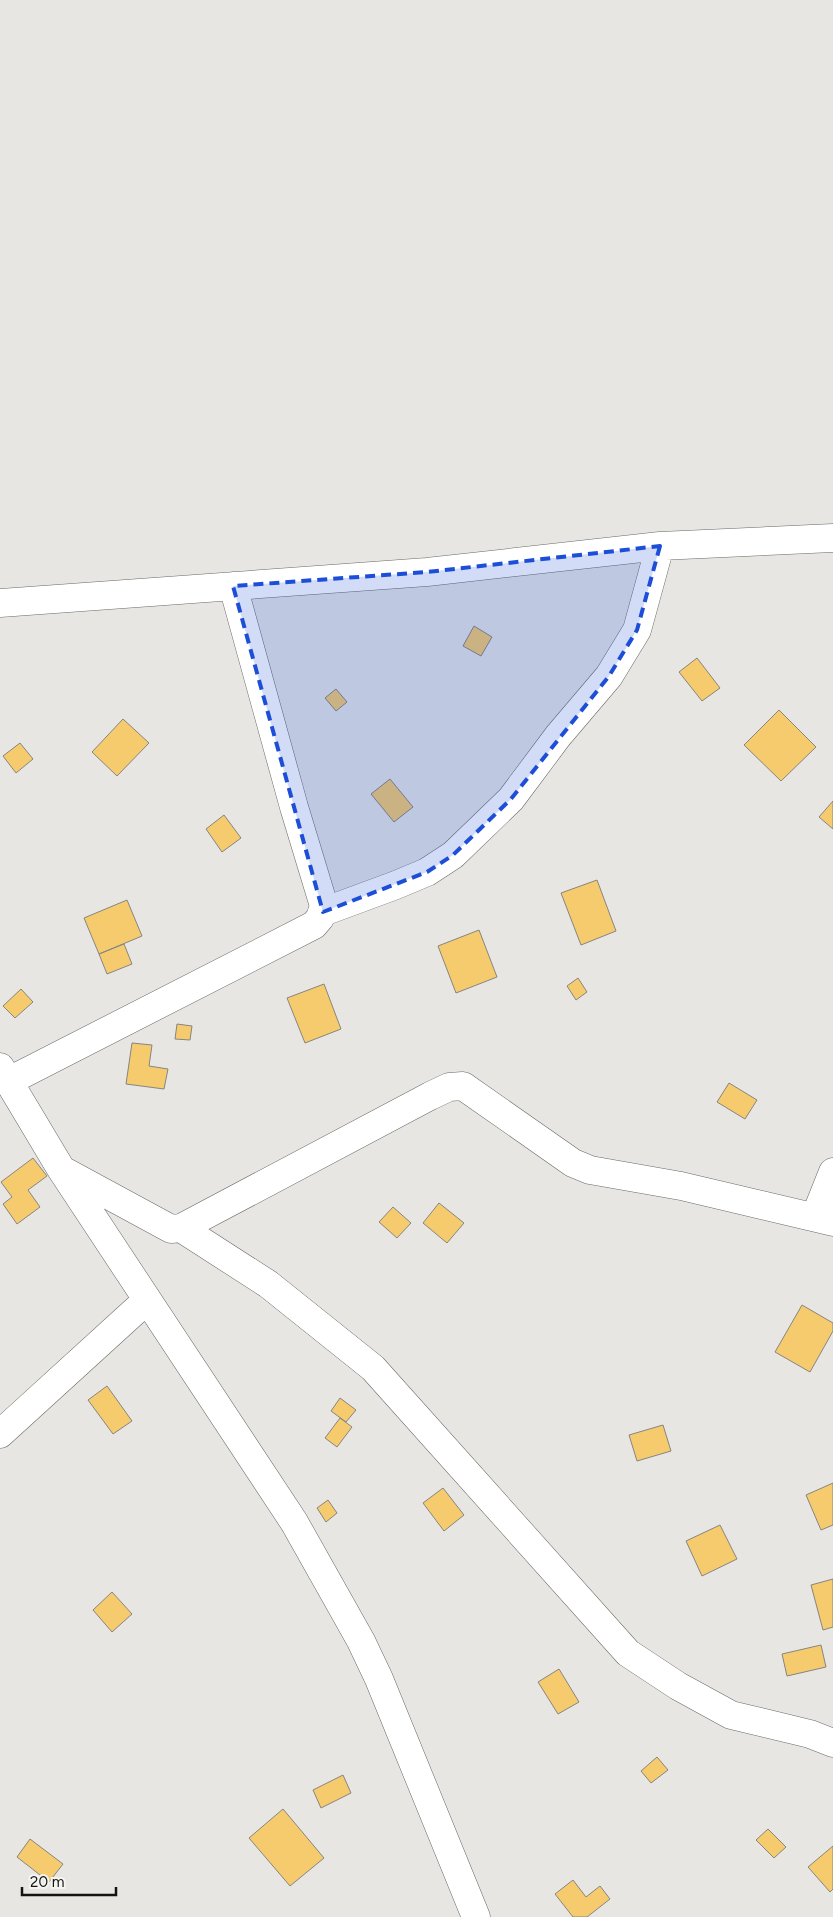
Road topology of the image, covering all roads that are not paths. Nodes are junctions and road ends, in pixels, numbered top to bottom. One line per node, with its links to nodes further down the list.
1 (833, 538): 2 (street)
2 (660, 546): 3 (street); 5 (street)
3 (233, 586): 4 (street); 5 (street)
4 (0, 603)
5 (323, 912): 6 (street)
6 (4, 1074): 7 (street)
7 (61, 1169): 10 (street); 11 (street)
8 (833, 1172): 9 (street)
9 (824, 1219): 10 (street)
10 (181, 1228): 13 (street)
11 (147, 1300): 12 (street); 14 (street)
12 (0, 1434)
13 (833, 1743)
14 (476, 1917)

